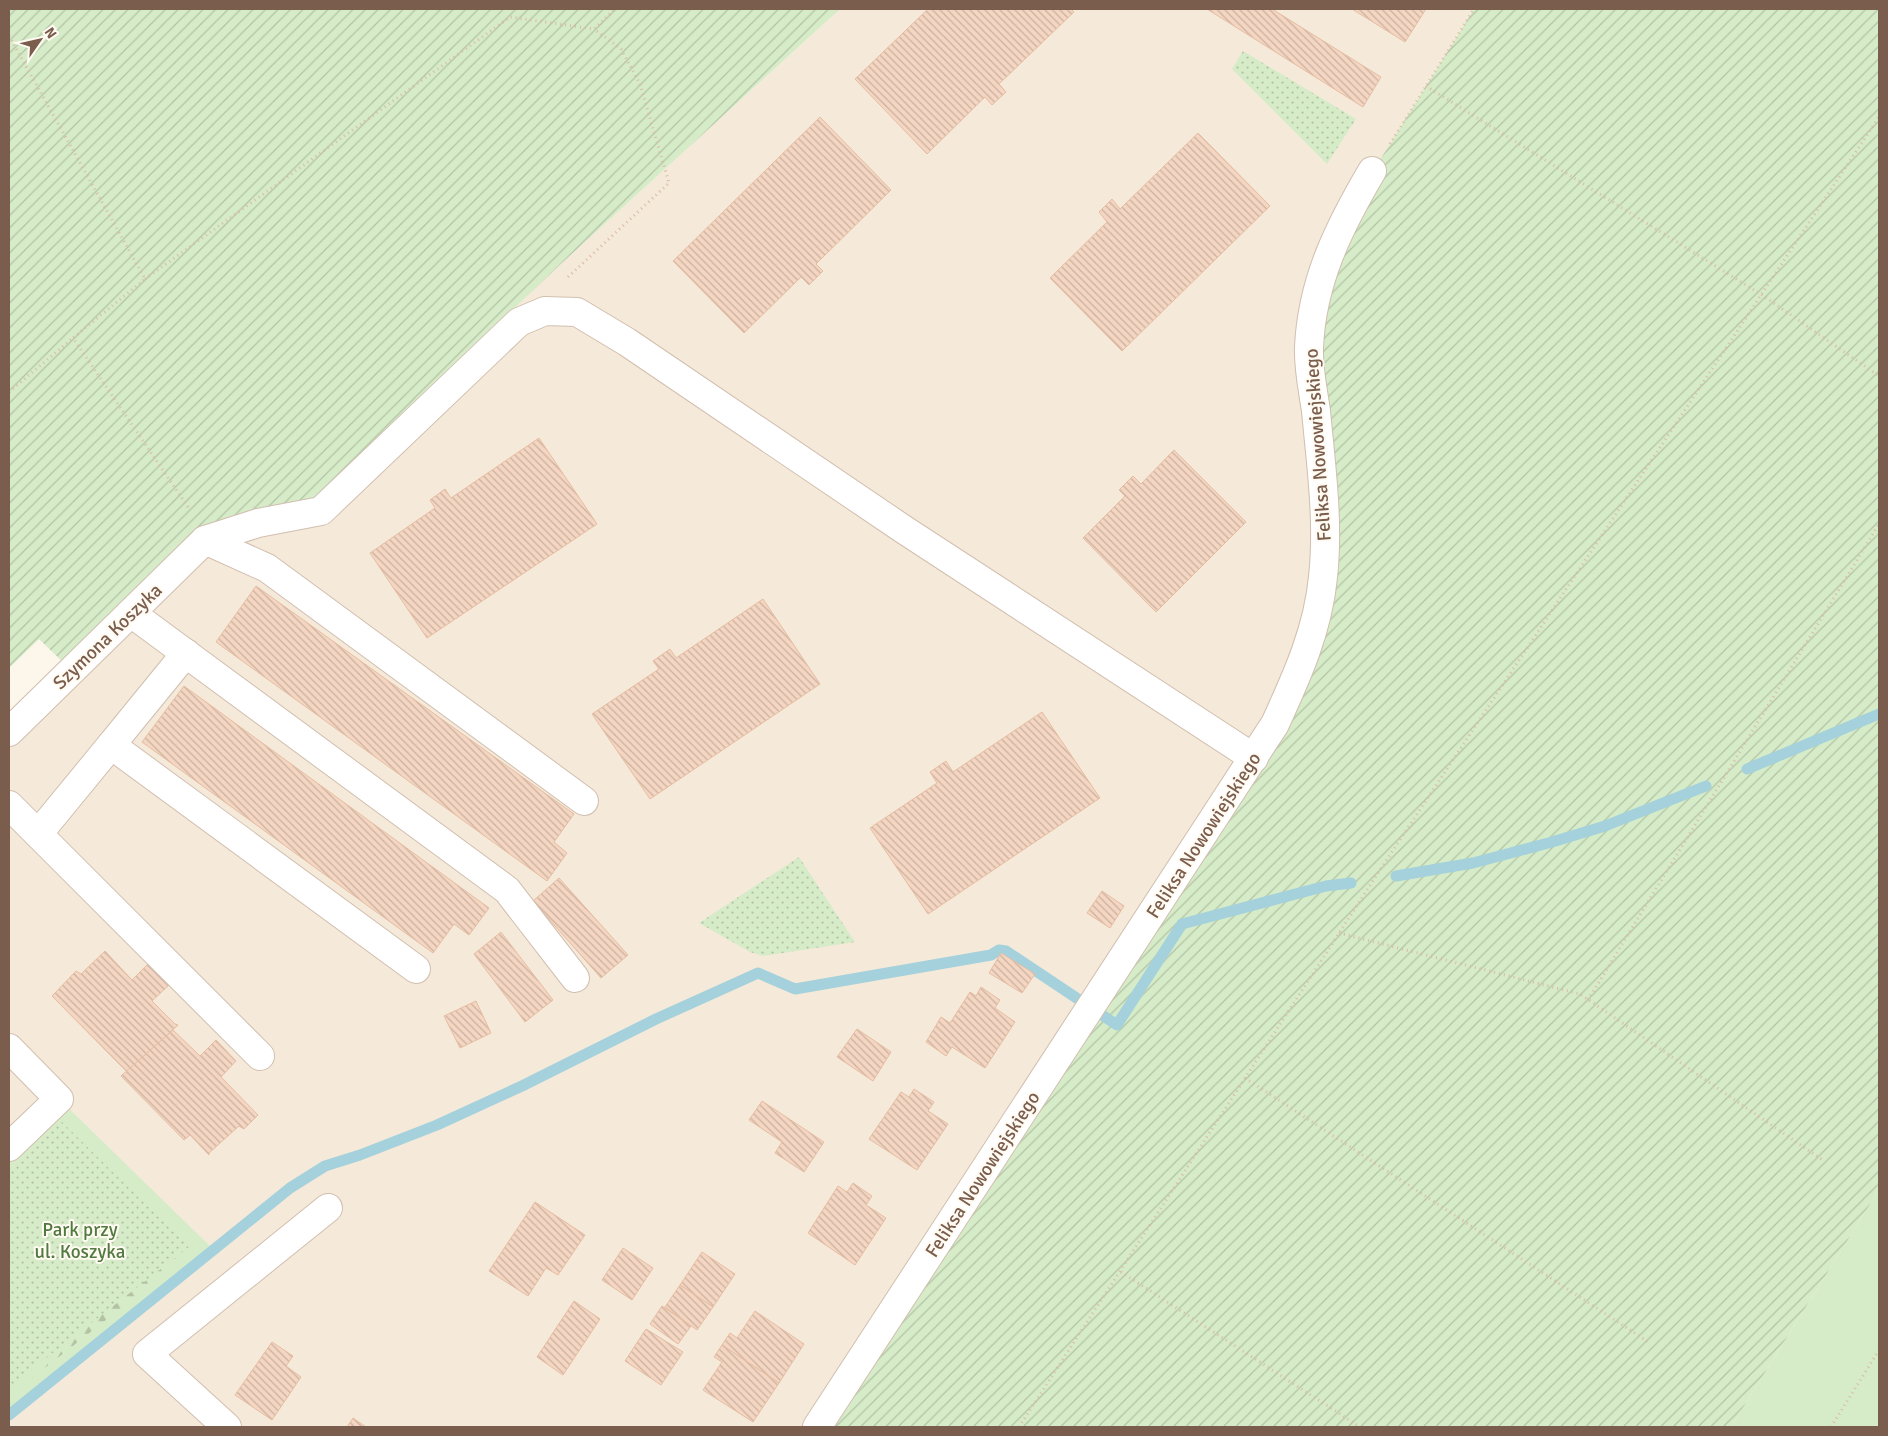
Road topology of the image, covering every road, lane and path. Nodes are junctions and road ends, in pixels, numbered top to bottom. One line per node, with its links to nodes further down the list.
1 (615, 9): 3 (path)
2 (1474, 9): 5 (path)
3 (594, 29): 8 (path); 9 (path)
4 (9, 36): 8 (path)
5 (1426, 86): 7 (path); 10 (path)
6 (1879, 117): 10 (path)
7 (1372, 171): 20 (street, Feliksa Nowowiejskiego)
8 (145, 278): 11 (path)
9 (562, 283)
10 (1762, 295): 12 (path); 24 (path)
11 (73, 338): 13 (path); 15 (path)
12 (1879, 376)
13 (9, 392)
14 (1879, 524): 27 (path)
15 (205, 540): 16 (street, Szymona Koszyka); 20 (street); 21 (street)
16 (131, 613): 17 (street); 18 (street, Szymona Koszyka)
17 (186, 653): 19 (street); 26 (street)
18 (9, 732)
19 (111, 745): 23 (street); 25 (street)
20 (1254, 758): 38 (street, Feliksa Nowowiejskiego)
21 (584, 801)
22 (9, 805): 23 (street)
23 (38, 834): 29 (street)
24 (1339, 932): 27 (path); 30 (path)
25 (416, 968)
26 (575, 978)
27 (1588, 1000): 32 (path)
28 (9, 1048): 31 (street)
29 (260, 1056)
30 (1245, 1078): 34 (path); 35 (path)
31 (9, 1147)
32 (1824, 1160)
33 (328, 1208): 37 (street)
34 (1121, 1272): 39 (path); 40 (path)
35 (1650, 1343)
36 (1879, 1350): 41 (path)
37 (227, 1427)
38 (817, 1427)
39 (1019, 1427)
40 (1360, 1427)
41 (1831, 1427)

